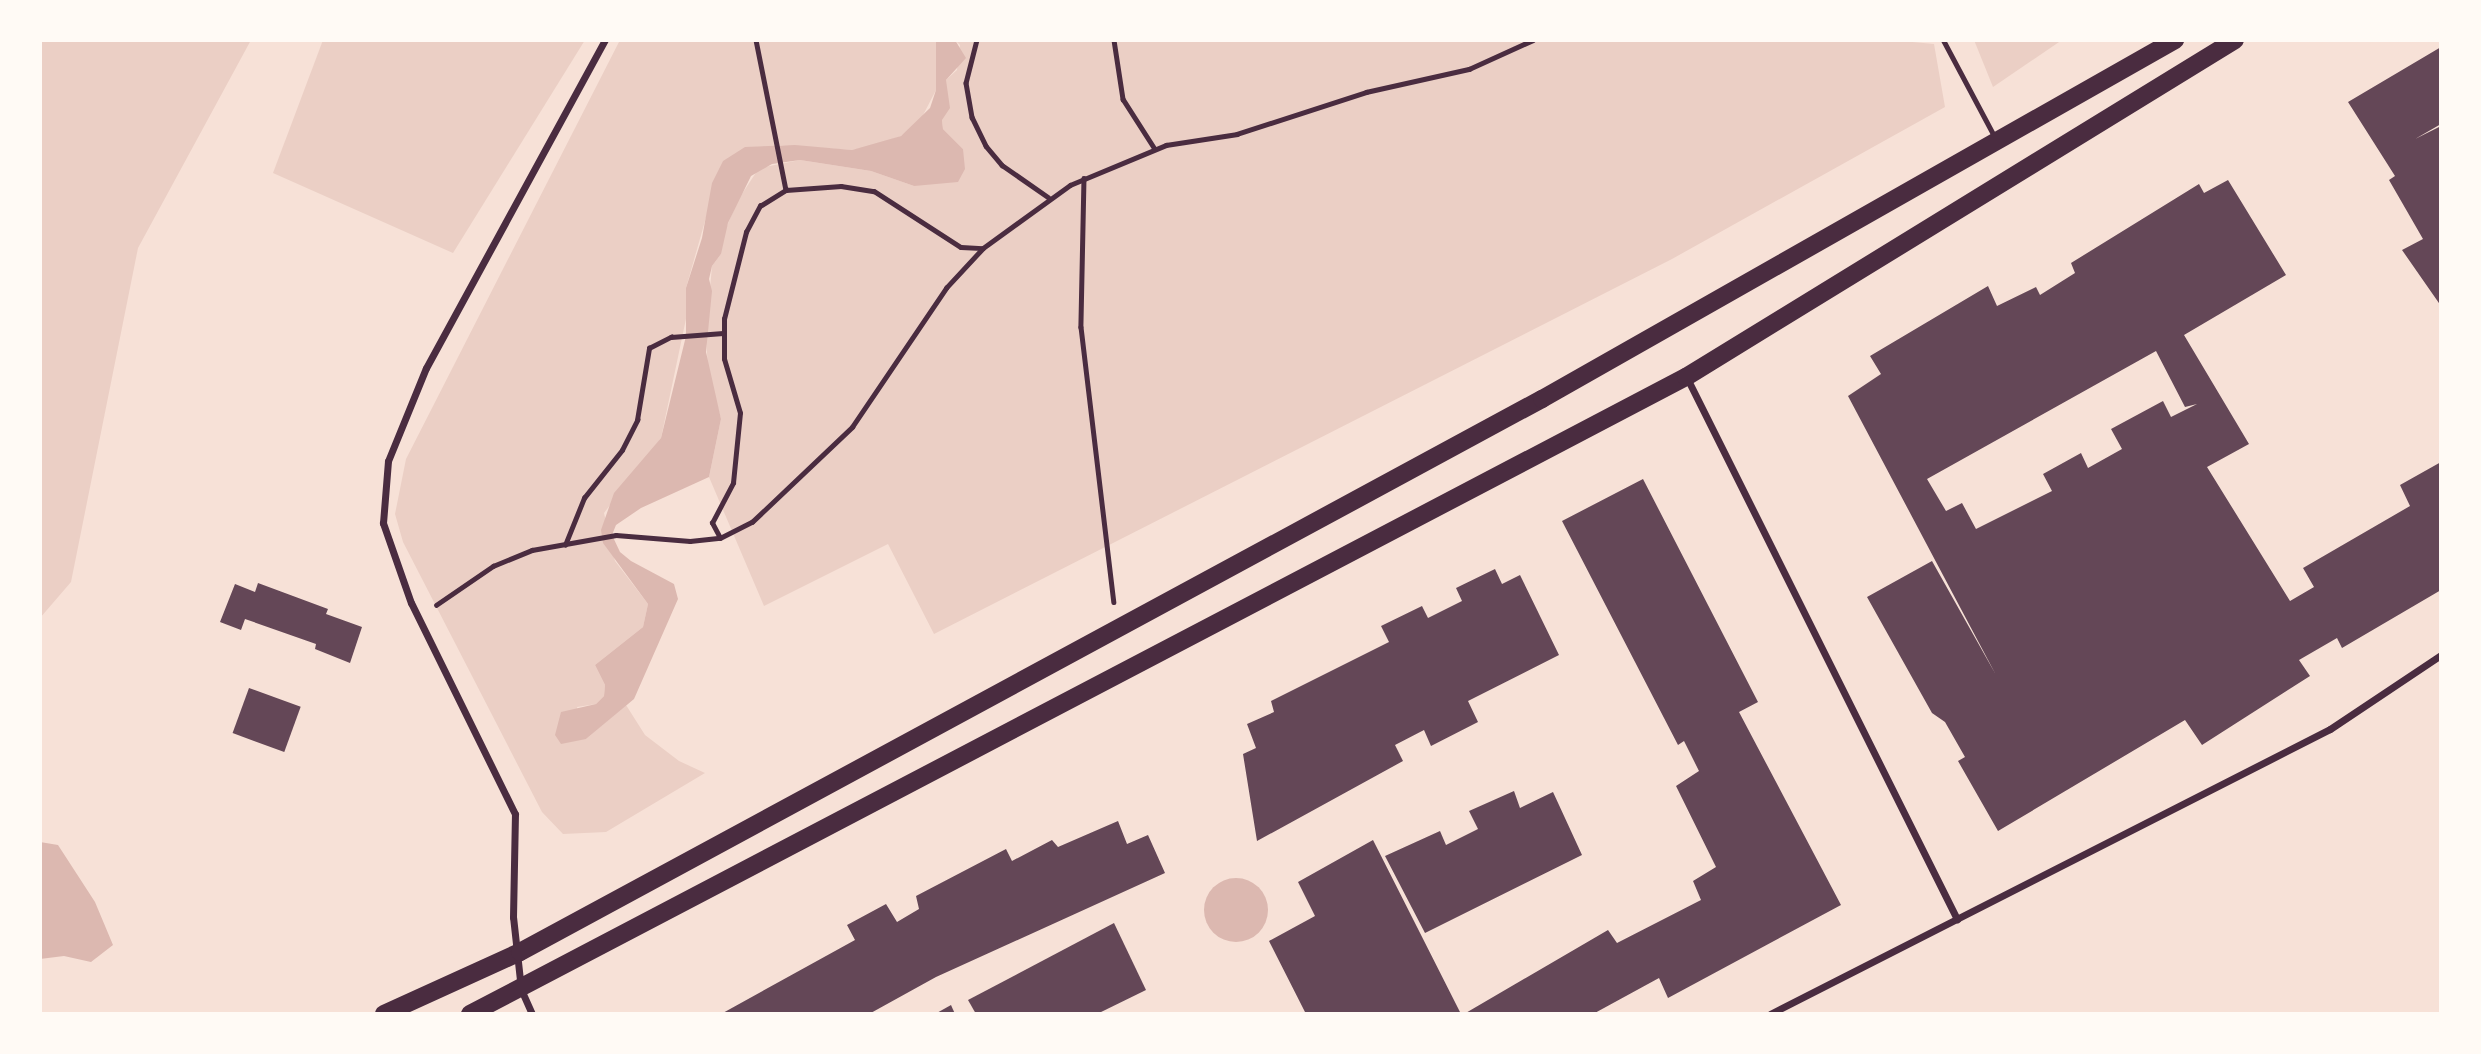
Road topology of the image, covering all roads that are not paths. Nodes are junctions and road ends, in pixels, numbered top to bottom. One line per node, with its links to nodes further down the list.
1 (605, 40): 9 (street)
2 (1943, 40): 5 (lane)
3 (2175, 40): 5 (main road)
4 (2235, 40): 6 (main road)
5 (1998, 143): 9 (main road)
6 (1686, 377): 8 (street); 10 (main road)
7 (2441, 655): 8 (street)
8 (1957, 919): 14 (street)
9 (520, 952): 10 (street); 11 (main road)
10 (521, 989): 12 (main road); 13 (street)
11 (384, 1014)
12 (470, 1014)
13 (532, 1014)
14 (1770, 1014)

